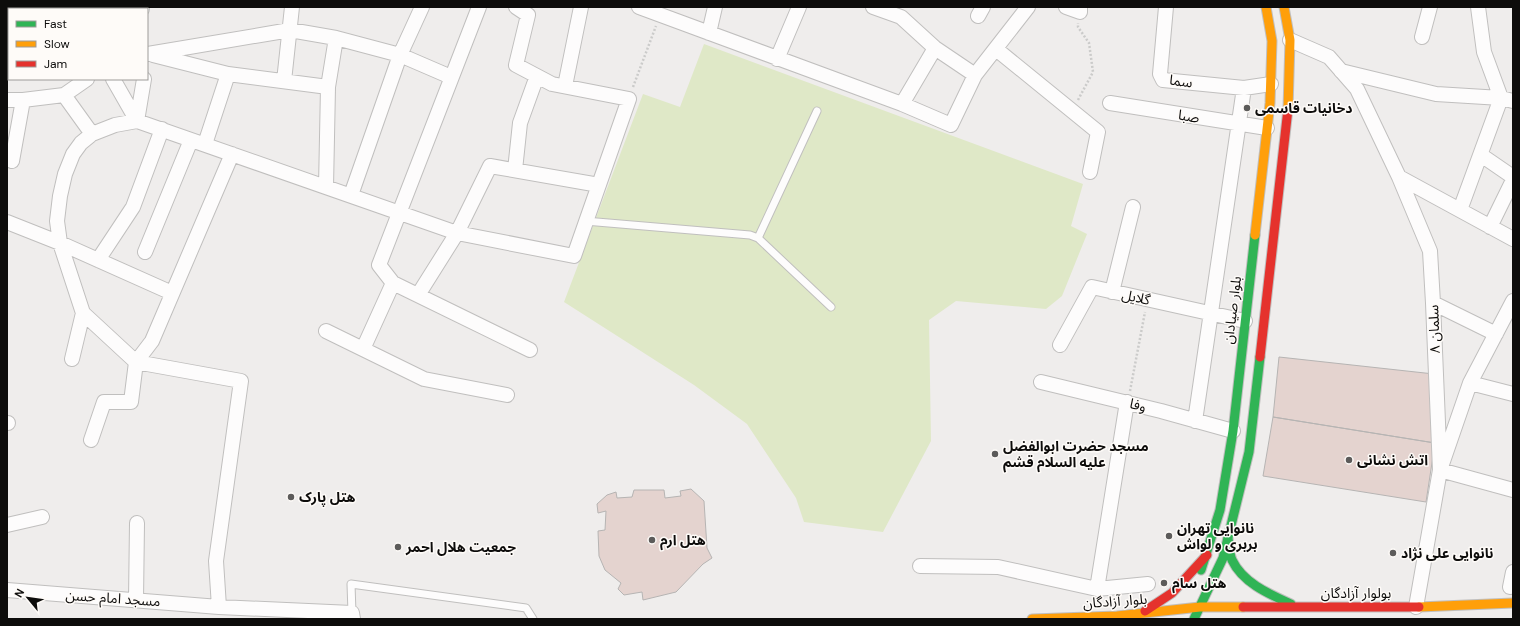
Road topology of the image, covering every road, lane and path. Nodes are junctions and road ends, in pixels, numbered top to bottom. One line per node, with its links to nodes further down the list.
1 (292, 7): 19 (street)
2 (422, 7): 28 (street)
3 (480, 7): 34 (street)
4 (516, 7): 33 (street)
5 (581, 7): 40 (street)
6 (639, 7): 18 (street)
7 (715, 7): 20 (street)
8 (799, 7): 29 (street)
9 (873, 7): 24 (street)
10 (1028, 7): 25 (street)
11 (1066, 7): 17 (street)
12 (1166, 7): 42 (street, سما)
13 (1266, 7): 39 (main road, بلوار صیادان)
14 (1284, 7): 23 (main road)
15 (1430, 7): 21 (street)
16 (1478, 7): 47 (street)
17 (1080, 9): 51 (path)
18 (660, 15): 20 (street); 44 (path)
19 (290, 30): 22 (street); 26 (street); 38 (street)
20 (709, 33): 29 (street)
21 (1422, 37)
22 (336, 38): 28 (street); 41 (street)
23 (1290, 40): 30 (street, سلمان ۸); 108 (main road)
24 (935, 48): 32 (street); 49 (street)
25 (996, 49): 32 (street); 51 (street)
26 (148, 53)
27 (148, 53): 31 (street)
28 (400, 55): 34 (street); 68 (street)
29 (777, 59): 49 (street)
30 (1341, 70): 47 (street); 64 (street, سلمان ۸)
31 (228, 74): 38 (street); 58 (street)
32 (975, 75): 49 (street)
33 (537, 76): 40 (street); 62 (street)
34 (451, 77): 71 (street)
35 (86, 80): 43 (street)
36 (114, 80): 52 (street)
37 (144, 80): 52 (street)
38 (284, 81): 41 (street)
39 (1272, 84): 42 (street, سما); 54 (main road, بلوار صیادان)
40 (565, 86): 44 (street)
41 (328, 87): 67 (street)
42 (1244, 88): 53 (street)
43 (64, 95): 46 (street); 56 (street)
44 (629, 99): 66 (street)
45 (7, 100): 46 (street)
46 (23, 100): 61 (street)
47 (1507, 100): 60 (street)
48 (1110, 103): 53 (street, صبا)
49 (902, 104)
50 (817, 111): 76 (lane)
51 (1072, 111): 63 (street)
52 (137, 121): 55 (street); 56 (street)
53 (1239, 124): 54 (street, صبا); 90 (street)
54 (1267, 128): 91 (main road, بلوار صیادان)
55 (162, 129): 57 (street); 80 (street)
56 (92, 134): 78 (street)
57 (191, 140): 58 (street); 79 (street)
58 (206, 144): 59 (street)
59 (232, 154): 67 (street); 83 (street)
60 (1481, 154): 65 (street); 70 (street)
61 (7, 159)
62 (516, 170): 66 (street); 75 (street)
63 (1090, 172)
64 (1399, 177): 70 (street); 87 (street, سلمان ۸)
65 (1513, 178): 74 (street)
66 (599, 185): 72 (street)
67 (326, 187): 68 (street)
68 (351, 196): 71 (street)
69 (1133, 207): 82 (street)
70 (1460, 210): 74 (street)
71 (398, 212): 75 (street); 81 (street)
72 (585, 221): 75 (street); 76 (lane)
73 (7, 222): 78 (street)
74 (1490, 227): 77 (street)
75 (457, 233): 84 (street)
76 (758, 238): 88 (lane)
77 (1513, 239)
78 (60, 243): 80 (street); 89 (street)
79 (145, 252)
80 (98, 260): 83 (street)
81 (393, 283): 84 (street); 95 (street)
82 (1112, 292): 85 (street, گلایل); 94 (street, گلایل)
83 (172, 293): 98 (street)
84 (418, 295): 96 (street)
85 (1148, 300): 90 (street, گلایل); 103 (path)
86 (1513, 301): 93 (street)
87 (1433, 303): 93 (street); 109 (street, سلمان ۸)
88 (831, 307)
89 (83, 313): 97 (street); 98 (street)
90 (1211, 314): 91 (street, گلایل); 104 (street)
91 (1245, 322): 105 (main road, بلوار صیادان)
92 (326, 331): 95 (street)
93 (1496, 334): 100 (street)
94 (1060, 345)
95 (363, 349): 102 (street)
96 (530, 350)
97 (72, 359)
98 (136, 362): 106 (street); 126 (street)
99 (1041, 382): 103 (street, وفا)
100 (1470, 382): 101 (street); 109 (street)
101 (1513, 394)
102 (507, 395)
103 (1127, 402): 104 (street, وفا); 121 (street)
104 (1195, 421): 105 (street, وفا)
105 (1233, 432): 107 (main road, بلوار صیادان)
106 (91, 440)
107 (1231, 449): 108 (main road); 115 (main road, بلوار صیادان)
108 (1249, 452): 114 (main road)
109 (1440, 470): 110 (street); 128 (street, سلمان ۸)
110 (1513, 490)
111 (42, 517): 113 (street)
112 (137, 522): 124 (street)
113 (7, 525)
114 (1228, 538): 127 (main road); 129 (main road)
115 (1207, 555): 118 (main road, بلوار صیادان); 131 (main road)
116 (920, 566): 121 (street)
117 (1513, 572): 120 (street)
118 (1196, 581)
119 (1148, 584): 121 (street)
120 (1510, 587)
121 (1097, 589)
122 (7, 590): 124 (street, مسجد امام حسن)
123 (1189, 599): 130 (main road)
124 (136, 600): 126 (street, مسجد امام حسن)
125 (1513, 603): 128 (main road, بولوار آزادگان)
126 (219, 607): 132 (street, مسجد امام حسن)
127 (1200, 607): 129 (main road, بولوار آزادگان); 130 (main road, بلوار آزادگان); 136 (main road)
128 (1416, 607): 129 (main road, بولوار آزادگان)
129 (1300, 608)
130 (1184, 609): 131 (main road, بلوار آزادگان); 135 (main road)
131 (1140, 614): 134 (main road, بلوار آزادگان)
132 (352, 616): 133 (lane)
133 (533, 619)
134 (1032, 619)
135 (1182, 619)
136 (1194, 619)

